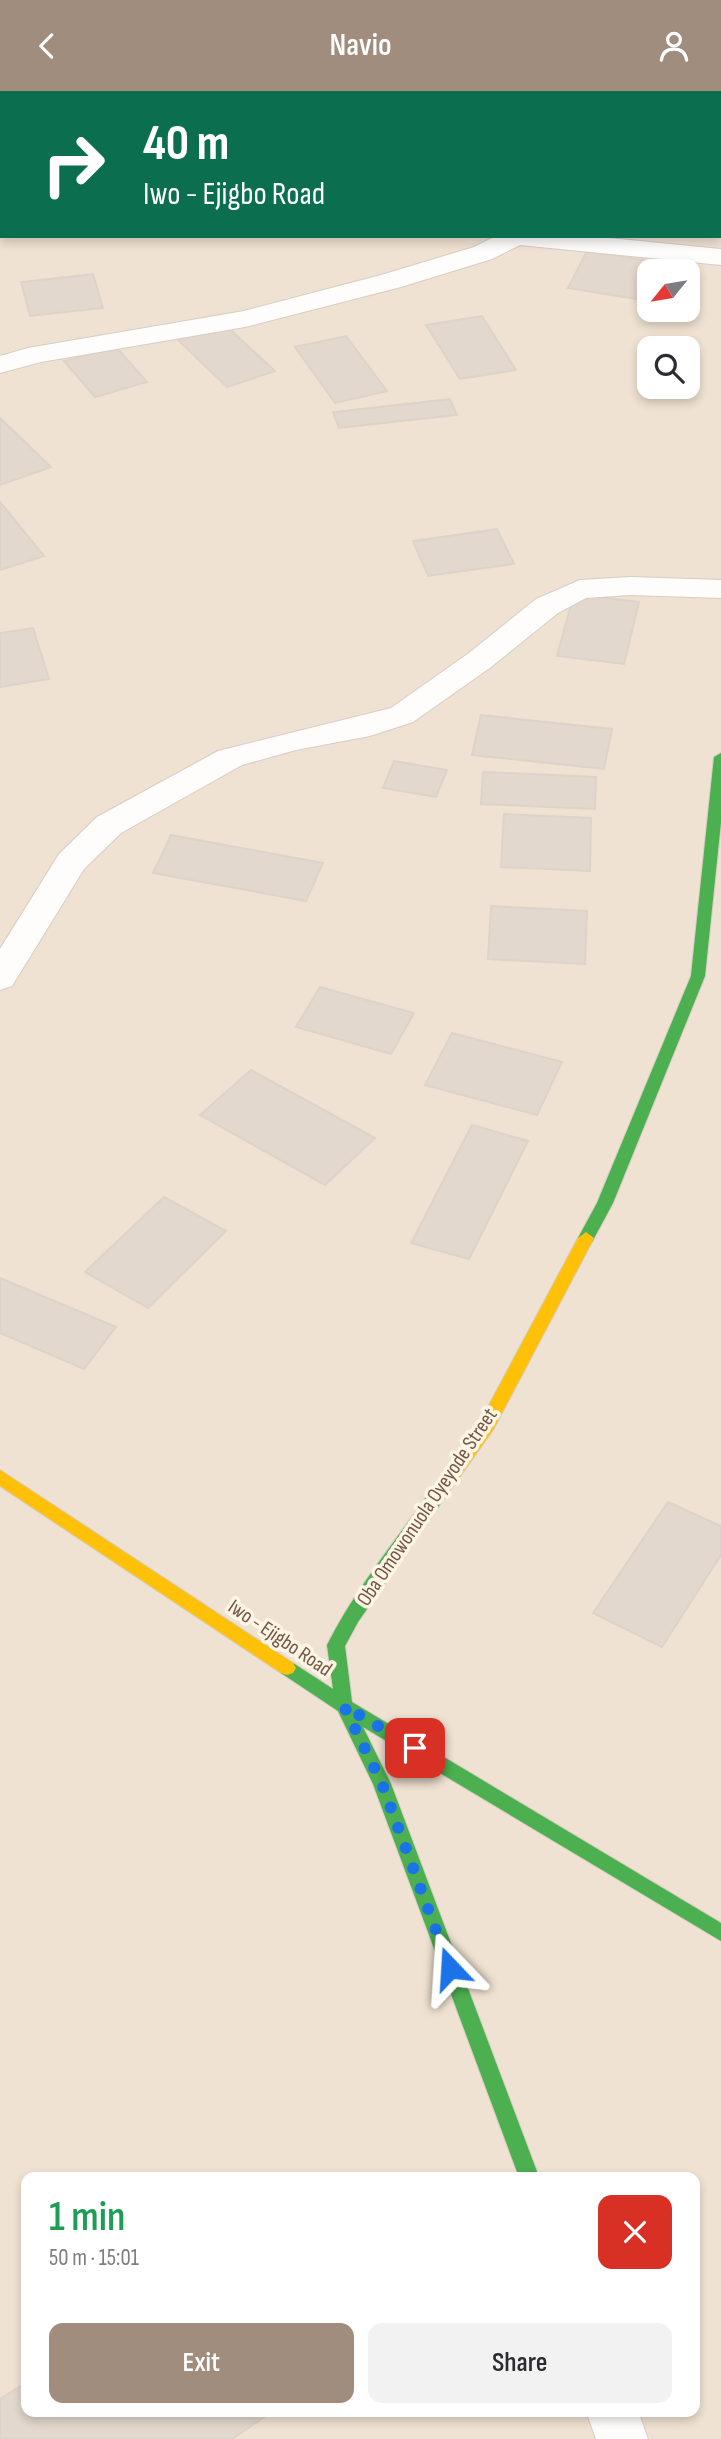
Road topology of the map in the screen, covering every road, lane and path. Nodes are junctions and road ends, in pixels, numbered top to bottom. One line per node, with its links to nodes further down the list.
1 (508, 238): 2 (street); 3 (street)
2 (721, 257)
3 (0, 365)
4 (721, 589): 6 (street)
5 (721, 757): 8 (street, Oba Omowonuola Oyeyode Street)
6 (0, 978)
7 (0, 1477): 8 (street, Iwo - Ejigbo Road)
8 (344, 1706): 9 (street, Iwo - Ejigbo Road); 10 (street, Oba Omowonuola Oyeyode Street)
9 (721, 1933)
10 (527, 2172)
11 (614, 2417): 12 (street)
12 (622, 2439)

